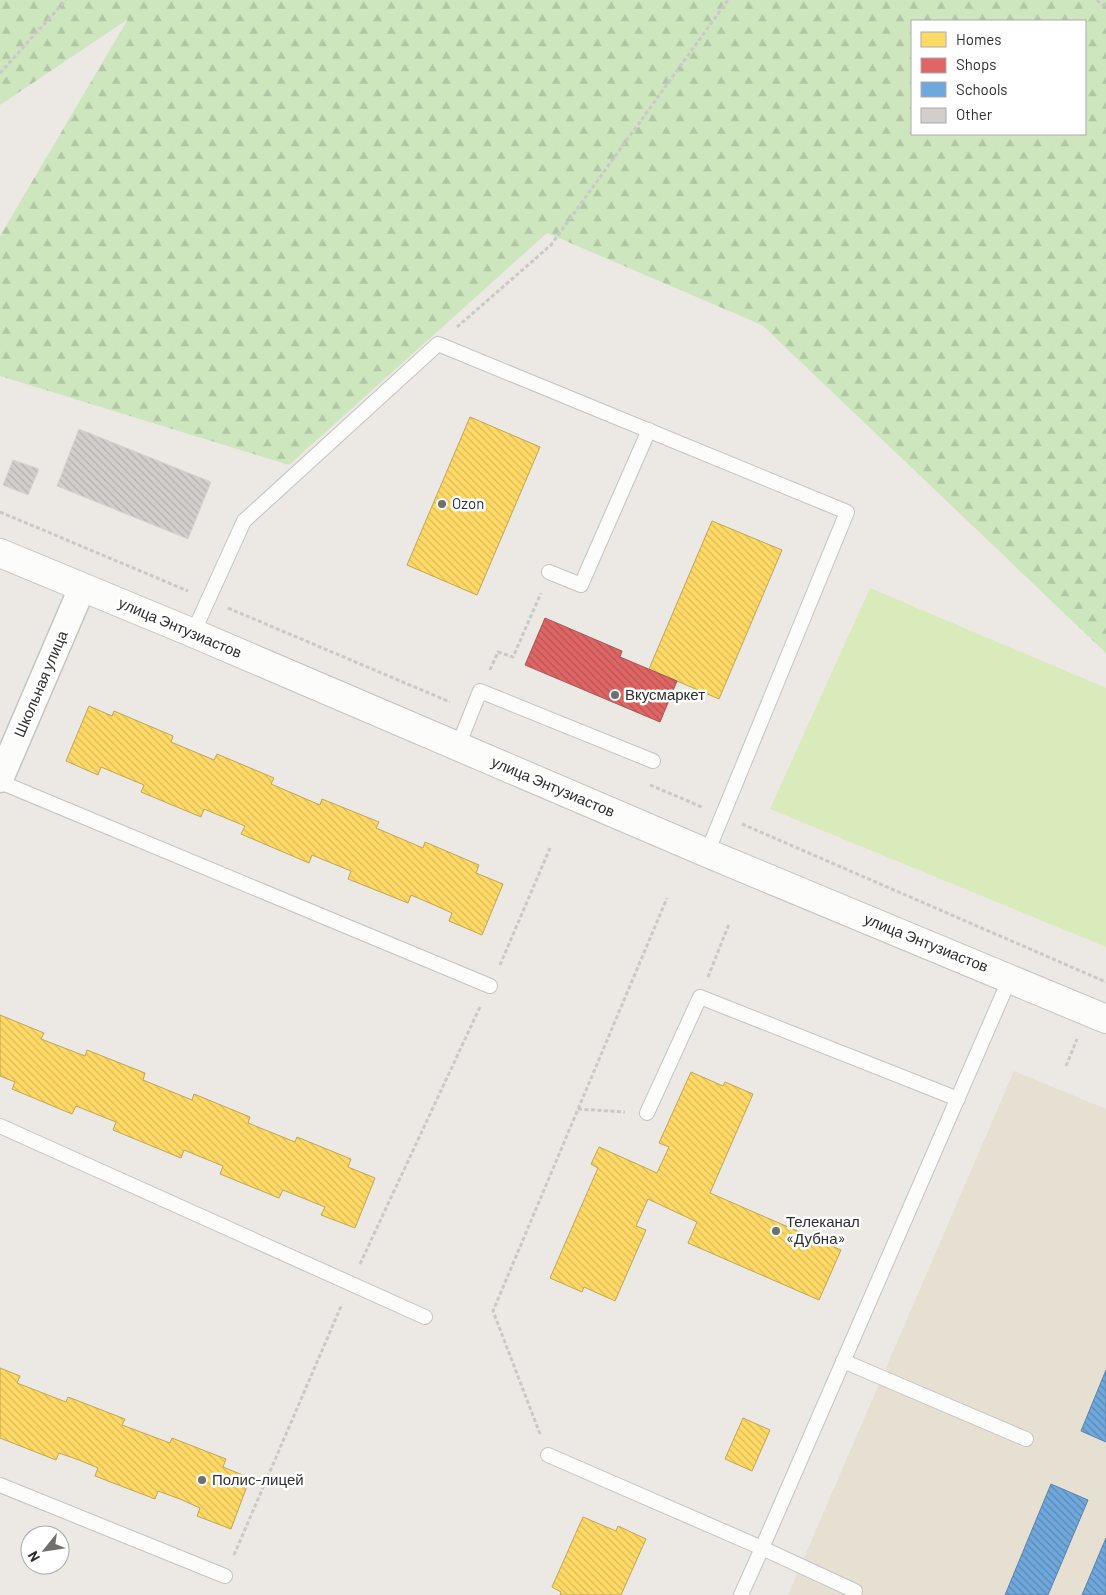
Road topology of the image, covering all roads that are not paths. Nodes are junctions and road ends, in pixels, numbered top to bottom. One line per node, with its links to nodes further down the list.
1 (649, 430): 3 (lane); 5 (lane); 9 (lane)
2 (0, 553): 4 (street, улица Энтузиастов)
3 (549, 572)
4 (82, 588): 5 (street, улица Энтузиастов); 8 (street, Школьная улица)
5 (193, 633): 6 (street, улица Энтузиастов)
6 (458, 746): 7 (lane); 9 (street, улица Энтузиастов)
7 (653, 761)
8 (0, 781): 11 (lane)
9 (707, 853): 10 (street, улица Энтузиастов)
10 (1010, 978): 12 (street, улица Энтузиастов); 13 (lane)
11 (490, 986)
12 (1106, 1019)
13 (958, 1099): 14 (lane); 17 (lane)
14 (647, 1113)
15 (0, 1126): 16 (lane)
16 (425, 1317)
17 (843, 1361): 18 (lane); 21 (lane)
18 (1026, 1439)
19 (548, 1455): 21 (lane)
20 (0, 1485): 22 (lane)
21 (762, 1548): 23 (lane); 24 (lane)
22 (225, 1576)
23 (855, 1591)
24 (741, 1595)

